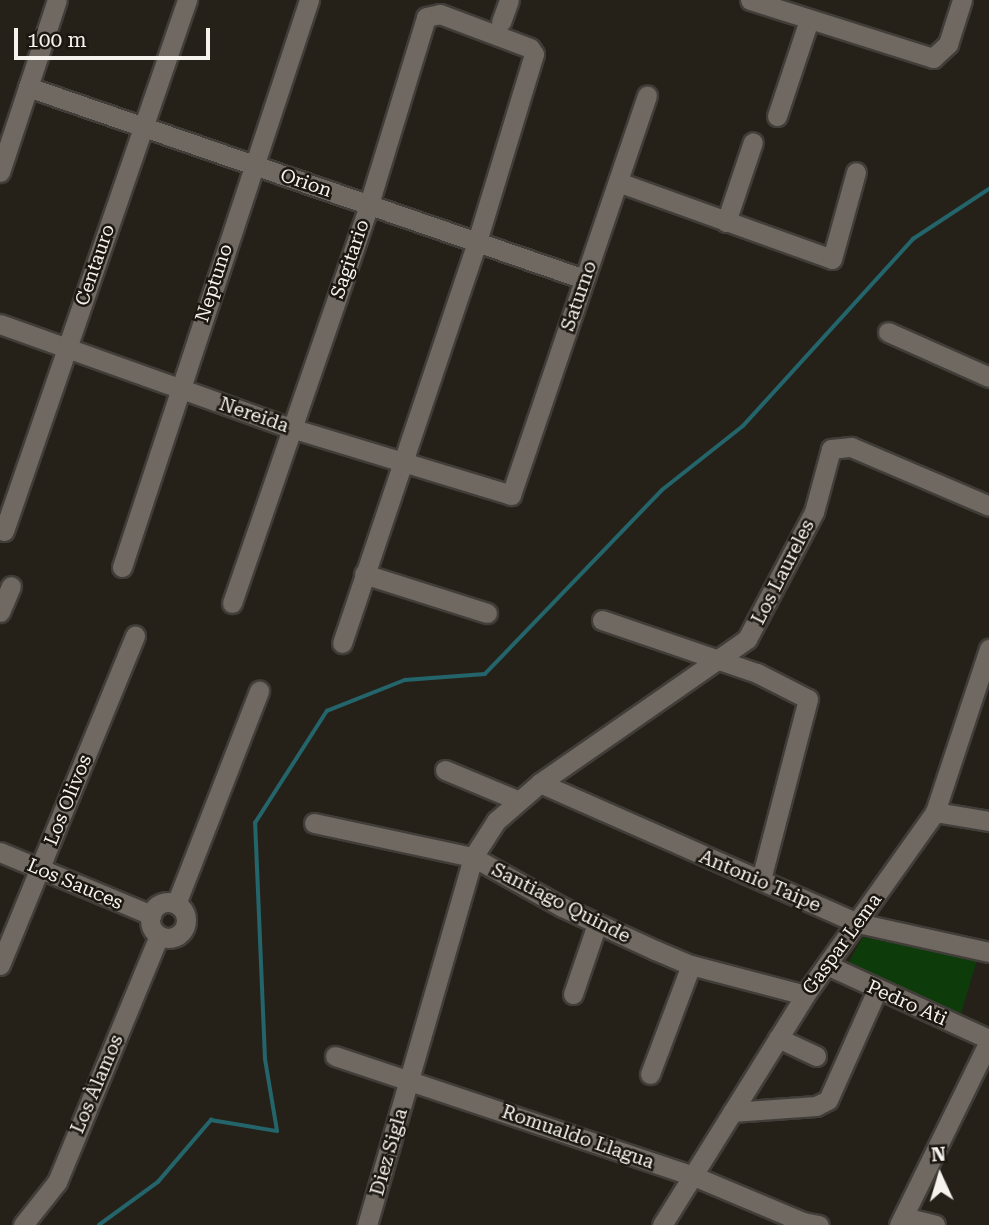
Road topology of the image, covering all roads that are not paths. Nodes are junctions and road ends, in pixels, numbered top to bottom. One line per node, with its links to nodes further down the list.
1 (57, 0): 9 (street)
2 (187, 0): 12 (street, Centauro)
3 (309, 0): 15 (street, Neptuno)
4 (509, 0): 8 (street)
5 (750, 0): 7 (street)
6 (962, 0): 7 (street)
7 (809, 20): 11 (street)
8 (501, 22)
9 (28, 87): 12 (street, Orion); 14 (street)
10 (647, 96): 17 (street, Saturno)
11 (777, 116)
12 (143, 127): 15 (street, Orion); 24 (street, Centauro)
13 (753, 142): 19 (street)
14 (1, 164)
15 (252, 164): 18 (street, Orion); 26 (street, Neptuno)
16 (856, 172): 19 (street)
17 (618, 182): 19 (street); 21 (street, Saturno)
18 (369, 204): 20 (street, Orion); 20 (street, Sagitario); 27 (street, Sagitario)
19 (726, 222)
20 (477, 242): 21 (street, Orion); 28 (street)
21 (584, 279): 29 (street, Saturno)
22 (0, 324): 24 (street, Nereida)
23 (888, 332): 25 (street)
24 (66, 347): 26 (street, Nereida); 31 (street, Centauro)
25 (989, 377)
26 (181, 390): 27 (street, Nereida); 32 (street, Neptuno)
27 (291, 428): 28 (street, Nereida); 35 (street, Sagitario)
28 (401, 463): 29 (street, Nereida); 33 (street)
29 (511, 495)
30 (989, 506): 42 (street, Los Laureles)
31 (4, 531)
32 (122, 567)
33 (364, 574): 37 (street); 40 (street)
34 (11, 586): 36 (street)
35 (232, 603)
36 (0, 612)
37 (487, 613)
38 (602, 620): 42 (street)
39 (135, 636): 52 (street, Los Olivos)
40 (342, 643)
41 (989, 649): 47 (street, Gaspar Lema)
42 (722, 660): 45 (street, Los Laureles); 53 (street)
43 (260, 691): 54 (street)
44 (445, 770): 46 (street)
45 (540, 783): 46 (street, Los Laureles); 53 (street, Antonio Taipe)
46 (517, 800): 51 (street, Los Laureles)
47 (935, 812): 48 (street); 57 (street, Gaspar Lema)
48 (989, 821)
49 (314, 823): 51 (street, Santiago Quinde)
50 (0, 852): 52 (street, Los Sauces)
51 (473, 857): 56 (street, Santiago Quinde); 71 (street, Diez Sigla)
52 (40, 869): 55 (street, Los Sauces); 60 (street, Los Olivos)
53 (761, 880): 57 (street, Antonio Taipe)
54 (176, 904): 55 (street); 58 (street)
55 (151, 915): 58 (street)
56 (597, 923): 61 (street, Santiago Quinde); 64 (street)
57 (858, 923): 59 (street, Antonio Taipe); 62 (street, Gaspar Lema)
58 (159, 936): 75 (street, Los Àlamos)
59 (989, 952)
60 (0, 965)
61 (691, 965): 65 (street, Santiago Quinde); 70 (street)
62 (827, 965): 63 (street, Pedro Ati); 65 (street, Gaspar Lema)
63 (877, 990): 67 (street, Pedro Ati); 72 (street)
64 (573, 994)
65 (805, 995): 66 (street, Gaspar Lema)
66 (778, 1038): 69 (street); 72 (street, Gaspar Lema)
67 (989, 1040): 74 (street)
68 (335, 1056): 71 (street, Romualdo Llagua)
69 (816, 1056)
70 (650, 1074)
71 (410, 1079): 73 (street, Romualdo Llagua); 76 (street, Diez Sigla)
72 (732, 1112): 73 (street, Gaspar Lema)
73 (696, 1177): 77 (street, Gaspar Lema); 78 (street, Romualdo Llagua)
74 (901, 1221): 79 (street)
75 (23, 1225)
76 (367, 1225)
77 (662, 1225)
78 (819, 1225)
79 (935, 1225)

